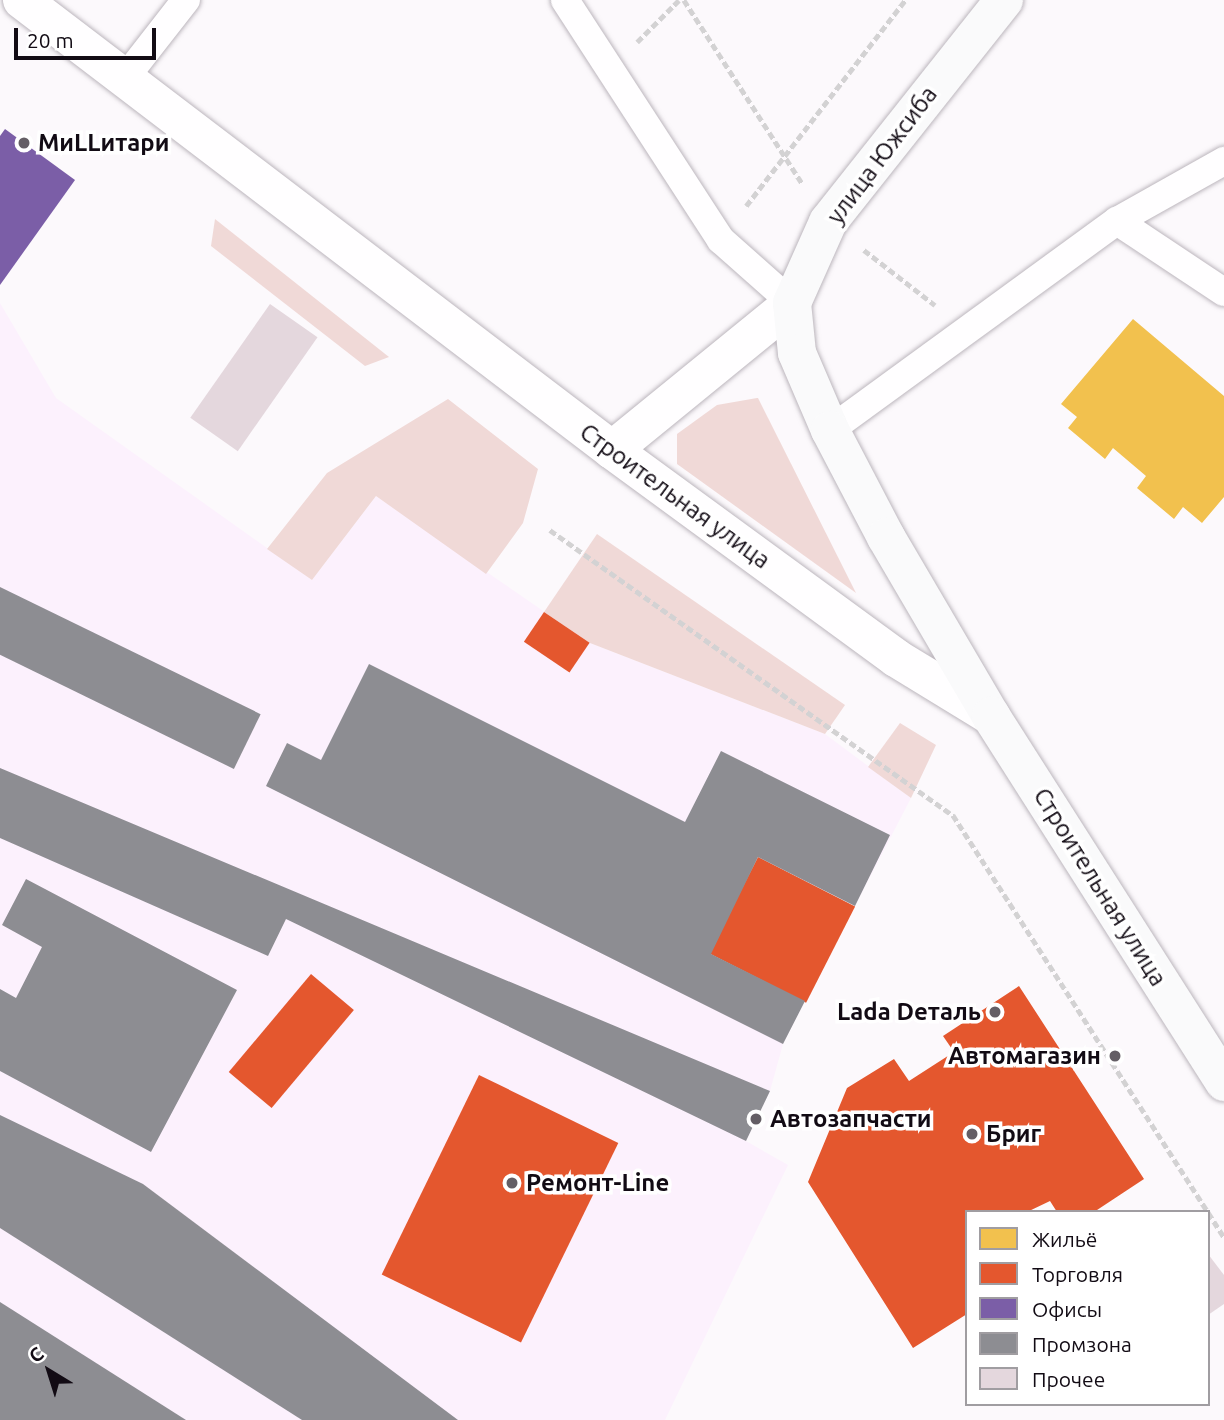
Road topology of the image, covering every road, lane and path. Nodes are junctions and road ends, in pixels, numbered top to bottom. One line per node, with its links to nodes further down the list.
1 (22, 0): 8 (street, Строительная улица)
2 (186, 0): 8 (lane)
3 (565, 0): 7 (lane)
4 (679, 0): 7 (path)
5 (905, 0): 11 (path)
6 (1004, 0): 13 (street, улица Южсиба)
7 (609, 70): 11 (lane)
8 (125, 78): 15 (street, Строительная улица)
9 (1224, 161): 10 (lane)
10 (1118, 220): 12 (lane); 14 (lane)
11 (721, 240): 13 (lane)
12 (1224, 292)
13 (792, 303): 14 (street); 15 (street, улица Южсиба)
14 (830, 430): 17 (street)
15 (612, 450): 17 (street, Строительная улица)
16 (550, 530): 19 (path)
17 (991, 716): 18 (street, Строительная улица)
18 (1224, 1082)
19 (1207, 1210)
20 (1210, 1215): 21 (path)
21 (1224, 1237)

